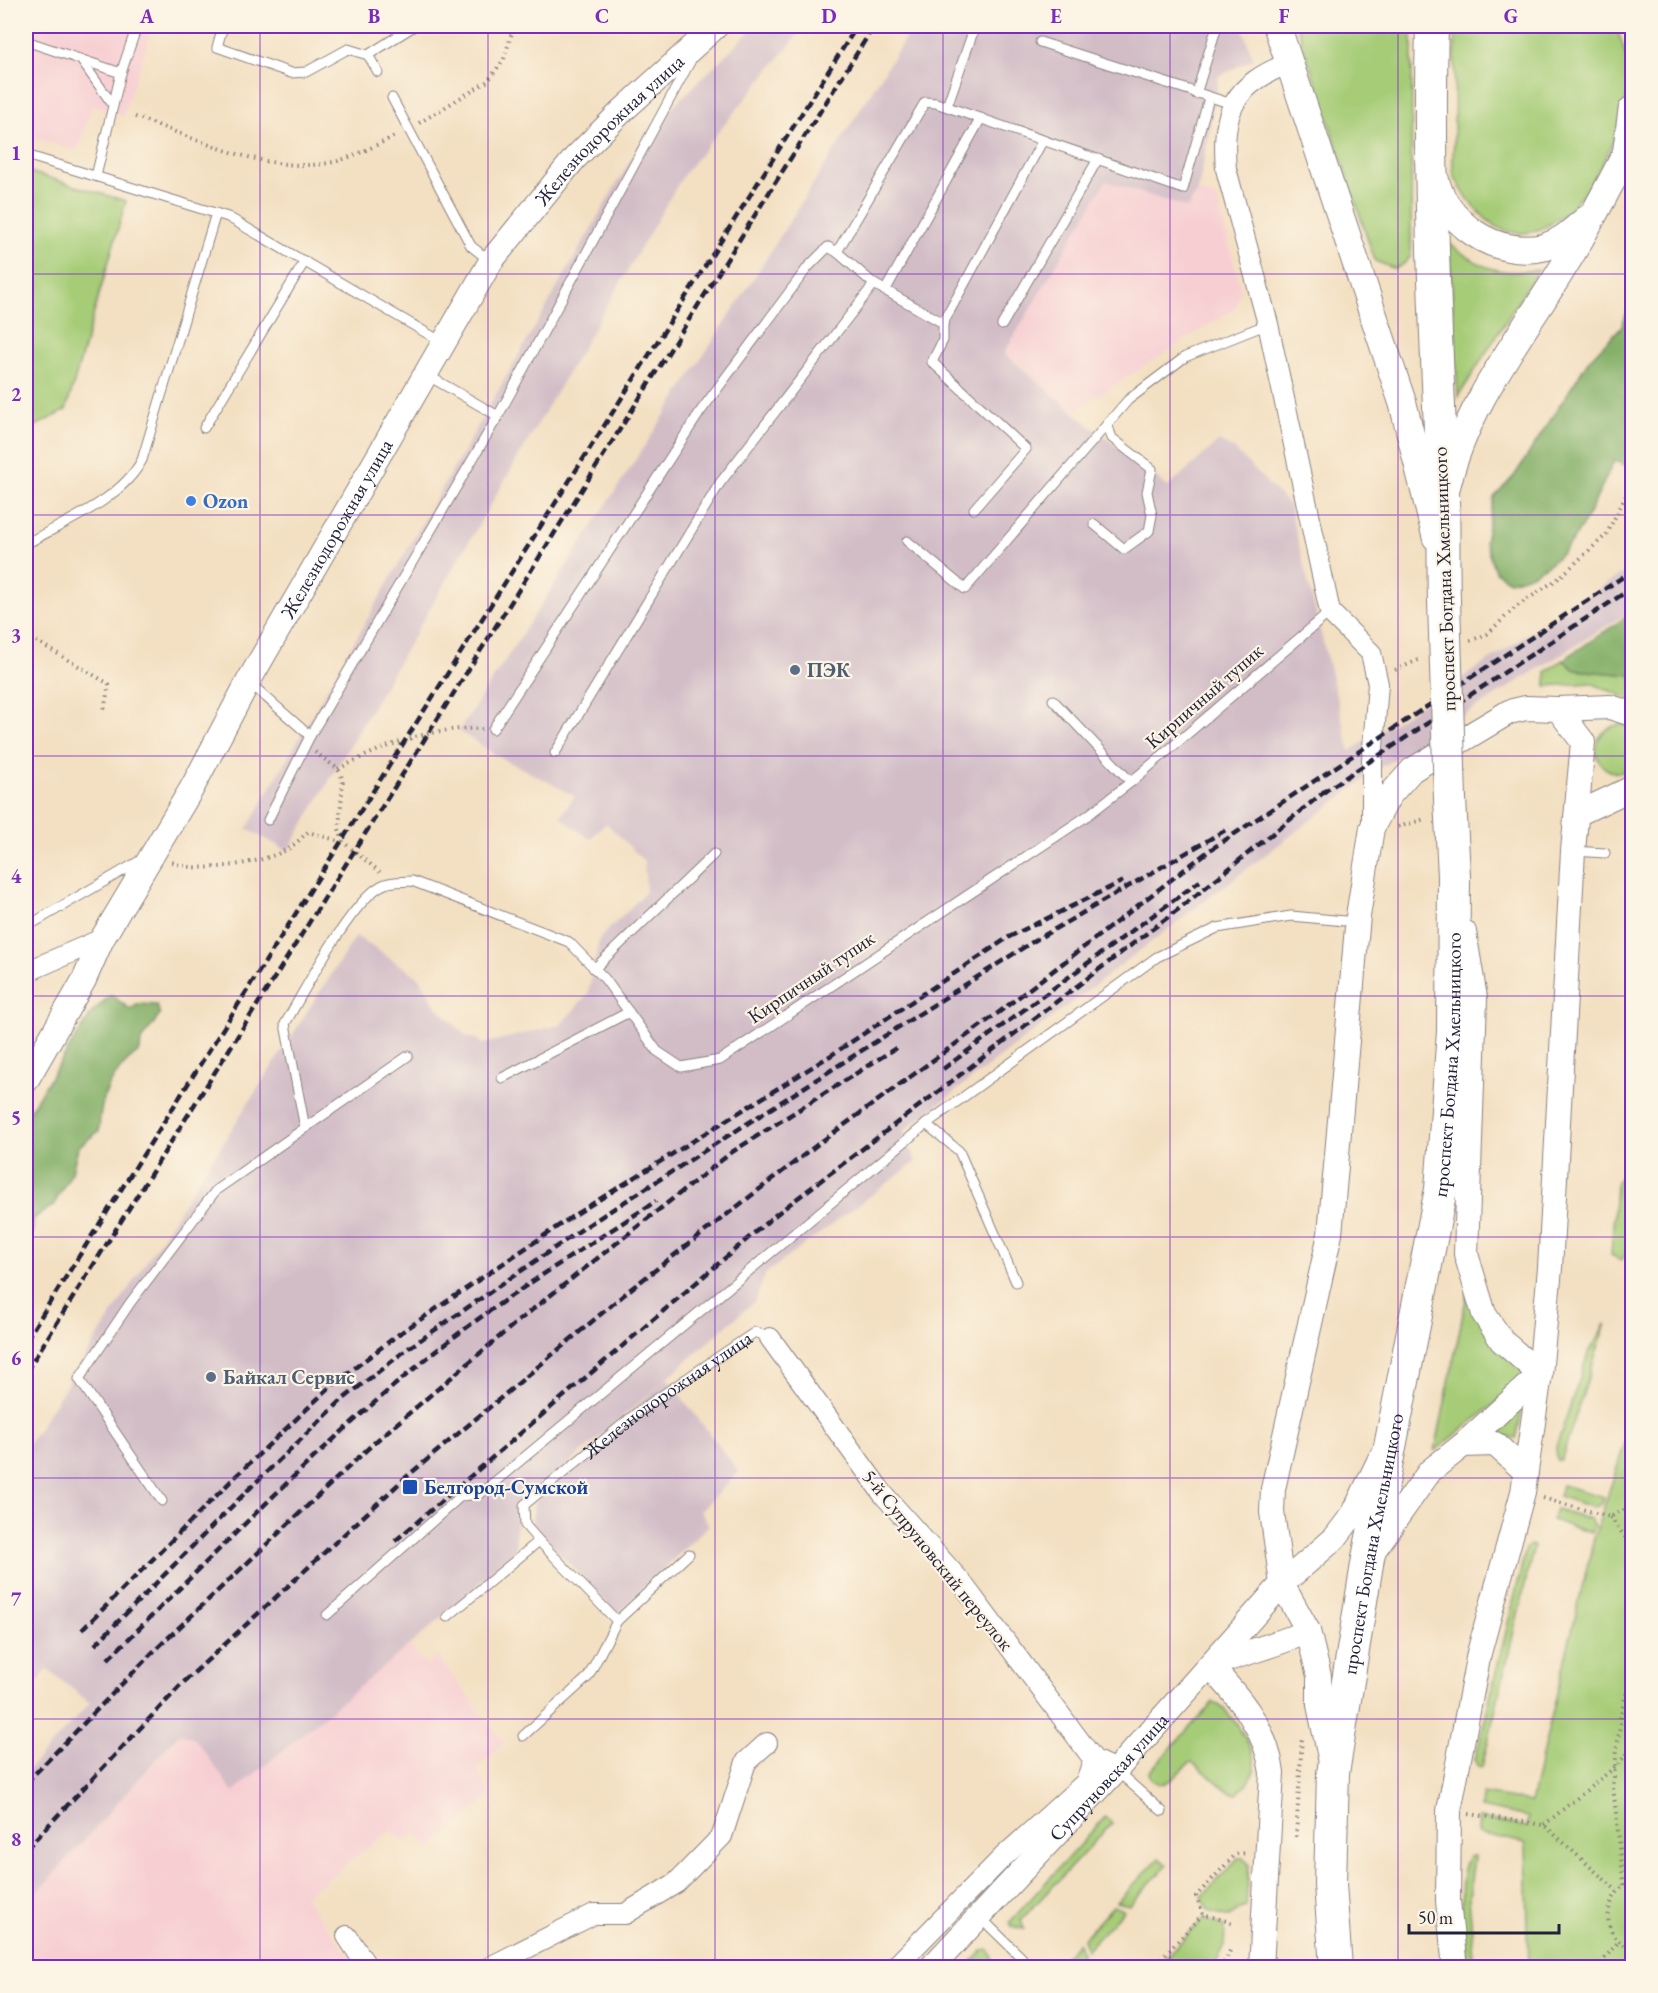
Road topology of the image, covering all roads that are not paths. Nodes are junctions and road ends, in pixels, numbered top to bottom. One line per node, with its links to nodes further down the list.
1 (136, 26): 15 (lane)
2 (223, 26): 11 (lane)
3 (414, 26): 11 (lane)
4 (975, 26): 21 (lane)
5 (1217, 26): 16 (lane)
6 (1276, 26): 13 (main road)
7 (1432, 26): 26 (main road, проспект Богдана Хмельницкого)
8 (709, 32): 34 (street, Железнодорожная улица); 42 (lane)
9 (26, 41): 12 (lane)
10 (1040, 42): 16 (lane)
11 (369, 55): 14 (lane)
12 (81, 60): 15 (lane); 20 (lane)
13 (1289, 63): 19 (street); 50 (main road)
14 (378, 72)
15 (121, 73): 20 (lane)
16 (1196, 94): 18 (lane)
17 (392, 98): 34 (lane)
18 (1209, 98): 19 (lane); 28 (lane)
19 (1232, 104): 38 (street)
20 (113, 105): 29 (lane)
21 (947, 106): 23 (lane); 32 (lane)
22 (1632, 110): 25 (main road)
23 (981, 118): 24 (lane); 36 (lane)
24 (1043, 140): 28 (lane); 37 (lane)
25 (1629, 148): 30 (main road)
26 (1430, 152): 30 (main road); 45 (main road, проспект Богдана Хмельницкого)
27 (26, 154): 29 (lane)
28 (1098, 159): 39 (lane)
29 (96, 176): 31 (lane)
30 (1609, 190): 45 (main road)
31 (216, 213): 33 (lane); 49 (lane)
32 (837, 252): 35 (lane); 56 (lane)
33 (304, 261): 40 (lane); 44 (lane)
34 (491, 261): 40 (street, Железнодорожная улица)
35 (874, 284): 36 (lane); 58 (lane)
36 (885, 291): 37 (lane)
37 (943, 323): 46 (lane)
38 (1268, 324): 43 (lane); 51 (street)
39 (1002, 325)
40 (444, 343): 41 (street, Железнодорожная улица)
41 (425, 374): 42 (lane); 52 (street, Железнодорожная улица)
42 (498, 416): 57 (lane)
43 (1107, 424): 47 (lane); 48 (lane)
44 (204, 428)
45 (1443, 500): 50 (main road, проспект Богдана Хмельницкого)
46 (974, 508)
47 (1094, 524)
48 (907, 542)
49 (26, 544)
50 (1442, 560): 68 (main road, проспект Богдана Хмельницкого, bridge)
51 (1330, 612): 59 (lane, Кирпичный тупик); 63 (street)
52 (248, 682): 57 (lane); 65 (street, Железнодорожная улица)
53 (1053, 699): 59 (lane)
54 (1558, 709): 55 (street); 61 (street); 63 (street)
55 (1632, 714)
56 (494, 729)
57 (310, 736): 62 (lane)
58 (555, 753)
59 (1131, 782): 74 (lane, Кирпичный тупик)
60 (1632, 788): 61 (street)
61 (1577, 814): 64 (street)
62 (268, 820)
63 (1384, 830): 69 (street)
64 (1573, 850): 66 (lane); 82 (street)
65 (153, 853): 70 (lane); 71 (street, Железнодорожная улица)
66 (1605, 853)
67 (714, 854): 72 (lane)
68 (1454, 876): 82 (street); 83 (main road, проспект Богдана Хмельницкого)
69 (1358, 923): 78 (lane); 87 (street)
70 (26, 927)
71 (102, 939): 73 (street); 77 (street, Железнодорожная улица)
72 (594, 969): 74 (lane, Кирпичный тупик); 79 (lane, Кирпичный тупик)
73 (26, 972)
74 (629, 1012): 76 (lane)
75 (408, 1056): 79 (lane)
76 (501, 1078)
77 (26, 1081)
78 (926, 1124): 80 (lane); 93 (lane)
79 (305, 1128): 86 (lane)
80 (1016, 1282)
81 (770, 1338): 89 (lane, Железнодорожная улица); 100 (street, 5-й Супруновский переулок)
82 (1540, 1374): 84 (street); 85 (street)
83 (1396, 1425): 88 (street, Супруновская улица); 91 (main road, проспект Богдана Хмельницкого)
84 (1463, 1445): 85 (street); 91 (street)
85 (1524, 1482): 113 (street)
86 (162, 1501)
87 (1275, 1529): 88 (street); 92 (street)
88 (1335, 1538): 92 (street, Супруновская улица)
89 (539, 1541): 94 (lane); 95 (lane)
90 (688, 1554): 95 (lane)
91 (1368, 1558): 102 (main road, проспект Богдана Хмельницкого)
92 (1282, 1584): 96 (street); 97 (street, Супруновская улица)
93 (327, 1615)
94 (447, 1617)
95 (617, 1621): 98 (lane)
96 (1308, 1631): 97 (street); 102 (street)
97 (1210, 1666): 101 (street, Супруновская улица); 111 (street)
98 (523, 1736)
99 (767, 1743): 108 (street)
100 (1094, 1760): 101 (street, 5-й Супруновский переулок); 109 (street)
101 (1116, 1770): 103 (lane); 104 (street, Супруновская улица)
102 (1333, 1773): 112 (main road, проспект Богдана Хмельницкого)
103 (1162, 1811)
104 (979, 1915): 106 (lane); 110 (street, Супруновская улица)
105 (347, 1936): 107 (street)
106 (1022, 1958)
107 (368, 1968)
108 (488, 1968)
109 (894, 1968)
110 (931, 1968)
111 (1261, 1968)
112 (1336, 1968)
113 (1455, 1968)

